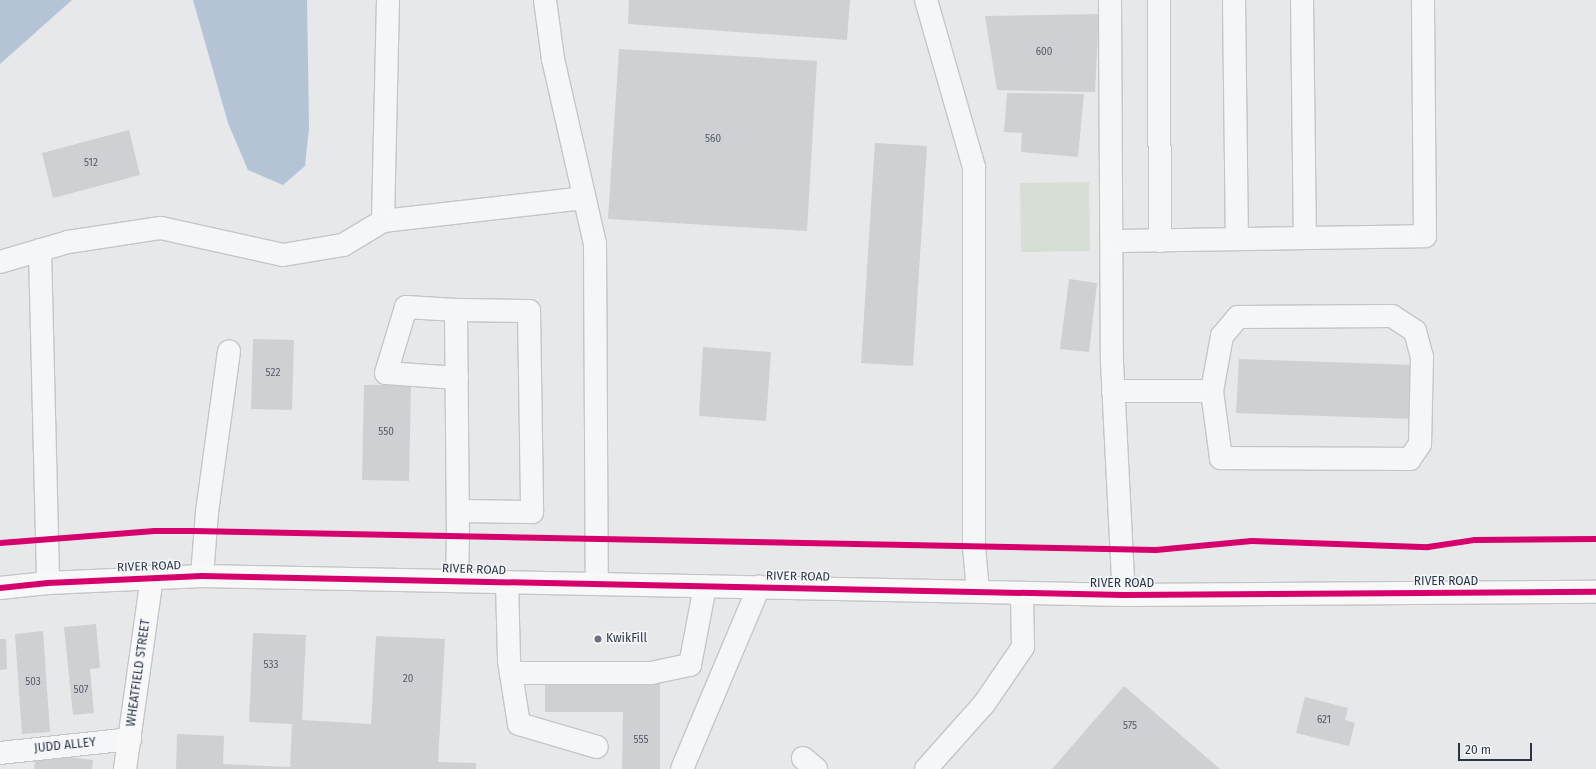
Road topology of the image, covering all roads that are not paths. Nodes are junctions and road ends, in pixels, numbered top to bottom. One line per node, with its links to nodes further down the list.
1 (388, 0): 10 (lane)
2 (545, 0): 9 (lane)
3 (926, 0): 32 (lane)
4 (1110, 0): 13 (lane)
5 (1159, 0): 14 (lane)
6 (1234, 0): 12 (lane)
7 (1302, 0): 11 (lane)
8 (1423, 0): 11 (lane)
9 (584, 198): 10 (lane); 28 (lane)
10 (383, 221): 15 (lane)
11 (1305, 238): 12 (lane)
12 (1237, 239): 14 (lane)
13 (1113, 241): 14 (lane); 20 (lane)
14 (1160, 241)
15 (40, 250): 16 (lane); 27 (lane)
16 (0, 262)
17 (456, 310): 19 (lane); 19 (lane); 22 (lane)
18 (229, 351): 23 (lane)
19 (457, 378): 22 (lane)
20 (1113, 391): 21 (lane); 35 (lane)
21 (1212, 391): 21 (lane)
22 (458, 511): 25 (lane)
23 (202, 576): 24 (main road, RIVER ROAD); 25 (main road, RIVER ROAD)
24 (152, 577): 27 (main road, RIVER ROAD); 37 (main road, WHEATFIELD STREET)
25 (457, 580): 26 (main road, RIVER ROAD)
26 (507, 582): 28 (main road, RIVER ROAD); 36 (lane)
27 (48, 583): 31 (main road, RIVER ROAD)
28 (597, 583): 29 (main road, RIVER ROAD)
29 (704, 586): 30 (main road, RIVER ROAD); 36 (lane)
30 (759, 587): 32 (main road, RIVER ROAD); 41 (lane)
31 (0, 588)
32 (978, 591): 34 (main road, RIVER ROAD)
33 (1596, 592): 35 (main road, RIVER ROAD)
34 (1022, 593): 35 (main road, RIVER ROAD); 42 (lane)
35 (1124, 595)
36 (511, 673): 38 (lane)
37 (130, 738): 39 (lane, JUDD ALLEY); 40 (main road, WHEATFIELD STREET)
38 (597, 747)
39 (0, 753)
40 (125, 769)
41 (682, 769)
42 (926, 769)

